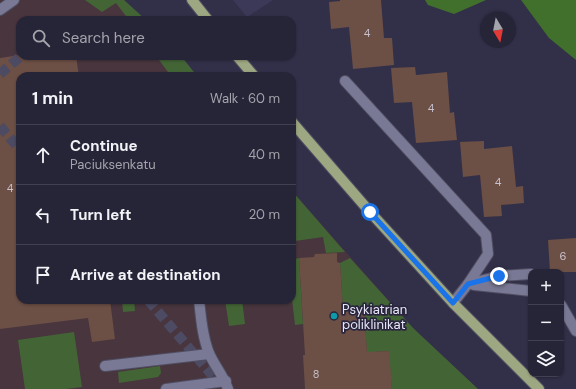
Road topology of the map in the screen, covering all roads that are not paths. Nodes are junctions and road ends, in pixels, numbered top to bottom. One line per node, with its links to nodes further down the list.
1 (14, 0): 3 (street)
2 (192, 0): 4 (main road)
3 (0, 10)
4 (205, 16)
5 (240, 60): 6 (main road)
6 (251, 72)
7 (345, 81): 10 (street)
8 (296, 127): 12 (main road)
9 (528, 274): 10 (street)
10 (468, 284): 11 (street); 12 (street)
11 (528, 291)
12 (453, 303): 20 (main road)
13 (200, 304): 16 (street)
14 (564, 310): 15 (street)
15 (576, 331)
16 (209, 354): 17 (street); 18 (street)
17 (105, 366)
18 (227, 385): 19 (street)
19 (166, 389)
20 (539, 389)

